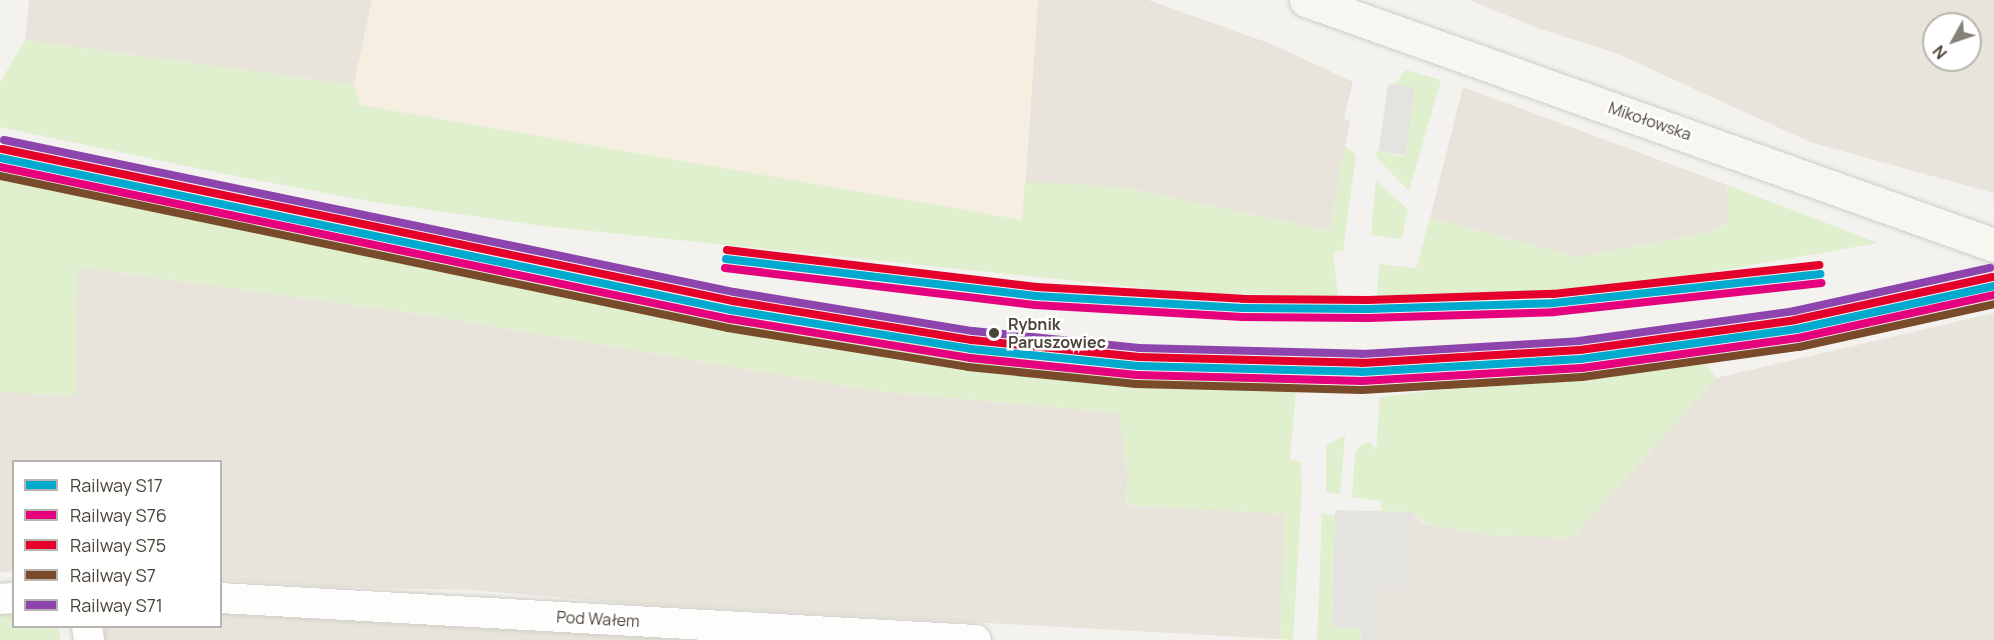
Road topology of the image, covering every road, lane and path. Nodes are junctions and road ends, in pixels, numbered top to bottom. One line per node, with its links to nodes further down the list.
1 (1306, 0): 2 (main road, Mikołowska)
2 (1994, 245)
3 (222, 598): 4 (street, Pod Wałem)
4 (976, 640)

